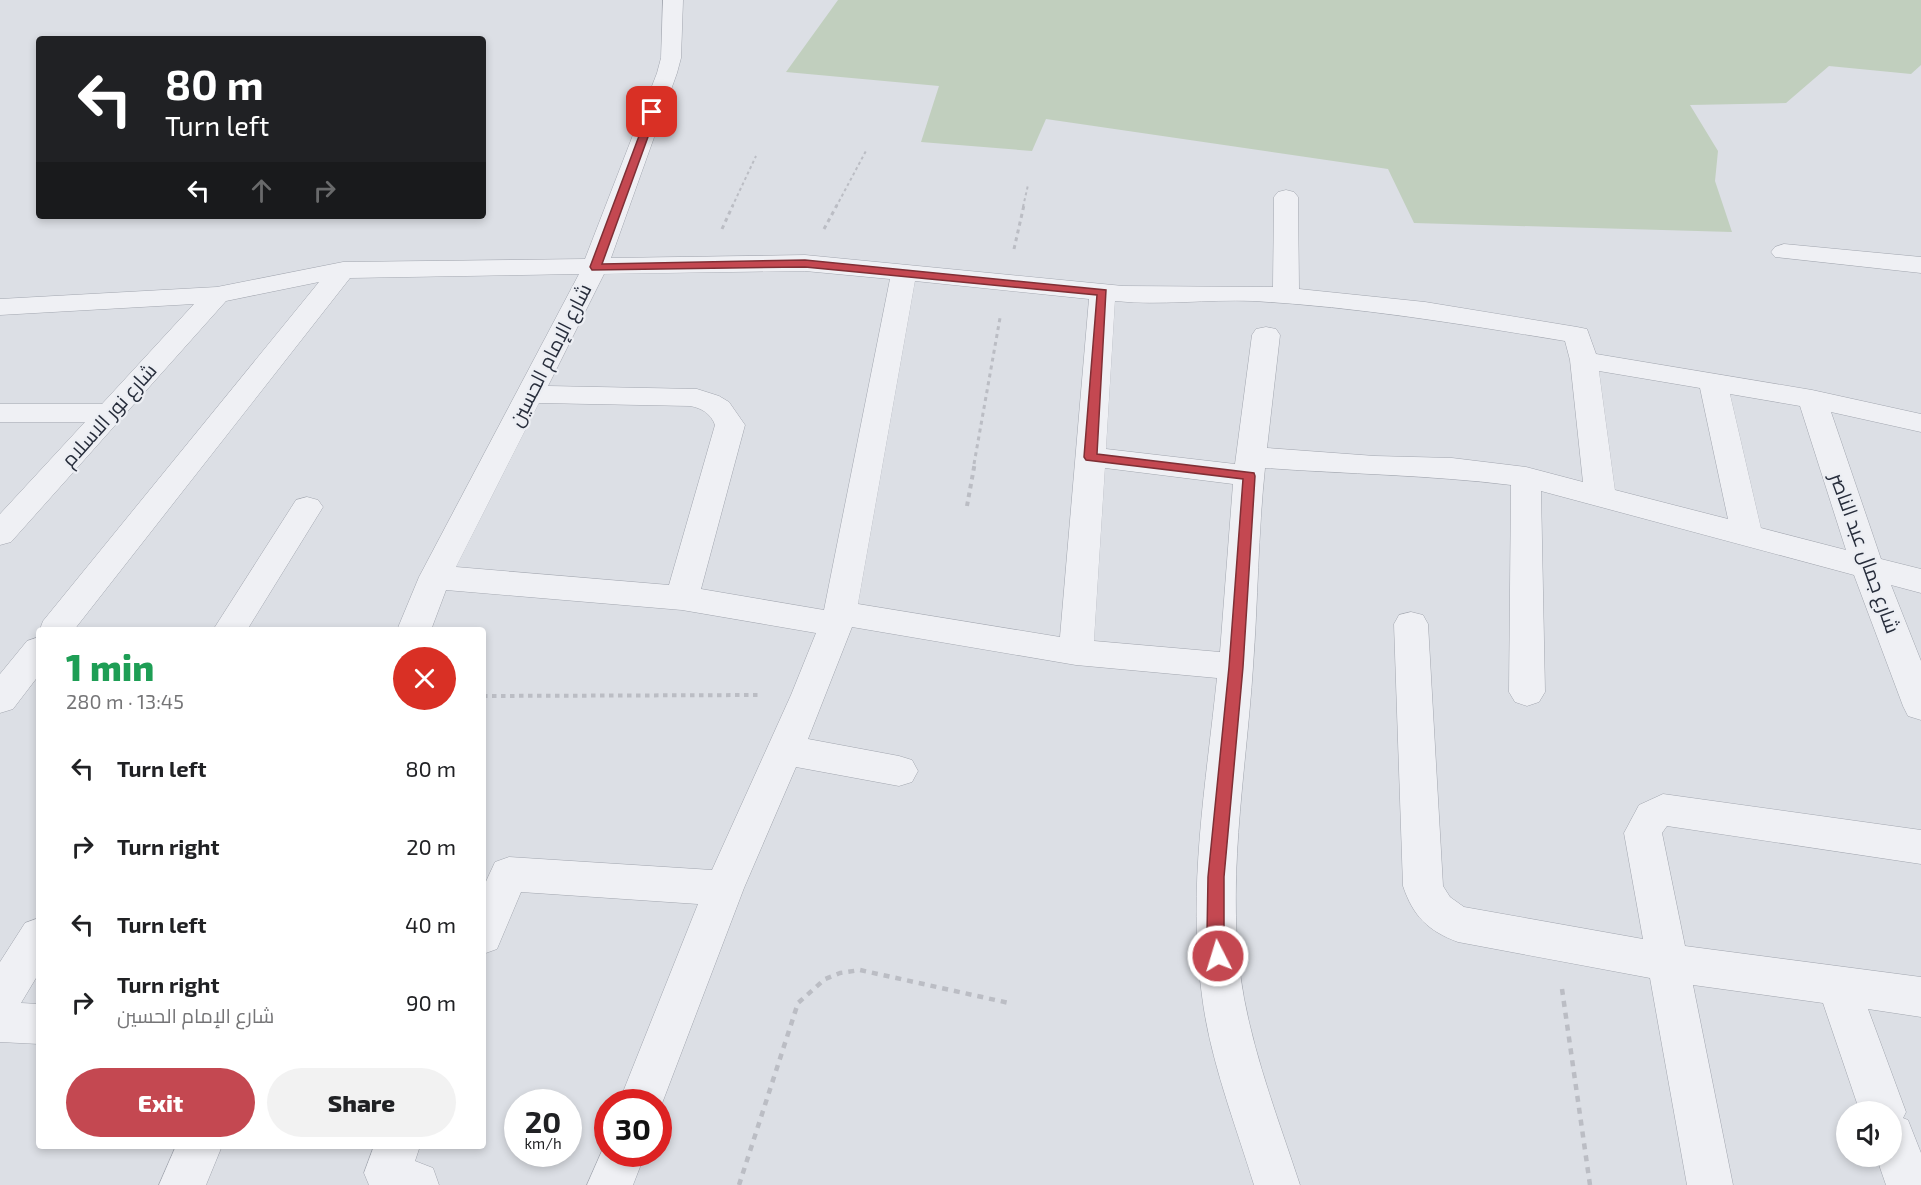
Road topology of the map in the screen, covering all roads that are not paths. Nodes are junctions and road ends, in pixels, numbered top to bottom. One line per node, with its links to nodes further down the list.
1 (673, 0): 5 (street, شارع الإمام الحسين)
2 (1286, 197): 10 (street)
3 (1784, 252): 4 (street)
4 (1921, 265)
5 (596, 267): 6 (street); 7 (street); 15 (street, شارع الإمام الحسين)
6 (343, 270): 9 (street); 33 (street)
7 (904, 272): 8 (street); 31 (street)
8 (1103, 292): 10 (street); 20 (street)
9 (217, 295): 11 (street); 18 (street, شارع نور الاسلام)
10 (1286, 295): 13 (street)
11 (0, 307)
12 (1266, 335): 21 (street)
13 (1584, 360): 14 (street); 23 (street)
14 (1713, 382): 16 (street); 26 (street)
15 (530, 394): 28 (street, شارع الإمام الحسين); 30 (street)
16 (1812, 399): 19 (street); 27 (street, شارع جمال عبد الناصر)
17 (0, 412): 18 (street)
18 (111, 412): 25 (street, شارع نور الاسلام)
19 (1921, 423)
20 (1091, 457): 21 (street); 36 (street)
21 (1250, 467): 22 (street); 38 (street)
22 (1526, 477): 23 (street); 39 (street)
23 (1600, 495): 26 (street)
24 (307, 507): 34 (street)
25 (0, 534)
26 (1747, 534): 27 (street)
27 (1868, 568): 29 (street); 41 (street, شارع جمال عبد الناصر)
28 (435, 577): 30 (street); 35 (street, شارع الإمام الحسين)
29 (1921, 581)
30 (681, 598): 31 (street)
31 (838, 619): 36 (street); 42 (street)
32 (1411, 624): 48 (street)
33 (57, 627)
34 (232, 627)
35 (415, 627)
36 (1076, 652): 38 (street)
37 (36, 654): 40 (street)
38 (1236, 667): 63 (street)
39 (1527, 692)
40 (0, 699)
41 (1921, 706)
42 (785, 750): 43 (street); 45 (street)
43 (899, 771)
44 (1921, 846): 48 (street)
45 (724, 888): 46 (street); 54 (street)
46 (486, 929)
47 (36, 941): 51 (street)
48 (1669, 963): 49 (street); 64 (street)
49 (1839, 987): 50 (street); 55 (street)
50 (1921, 997)
51 (0, 999)
52 (0, 1022): 53 (street)
53 (36, 1024)
54 (646, 1089)
55 (1879, 1101)
56 (198, 1149): 60 (street)
57 (396, 1149): 61 (street)
58 (1902, 1165): 65 (street)
59 (617, 1167): 62 (street)
60 (182, 1185)
61 (416, 1185)
62 (610, 1185)
63 (1277, 1185)
64 (1710, 1185)
65 (1909, 1185)

